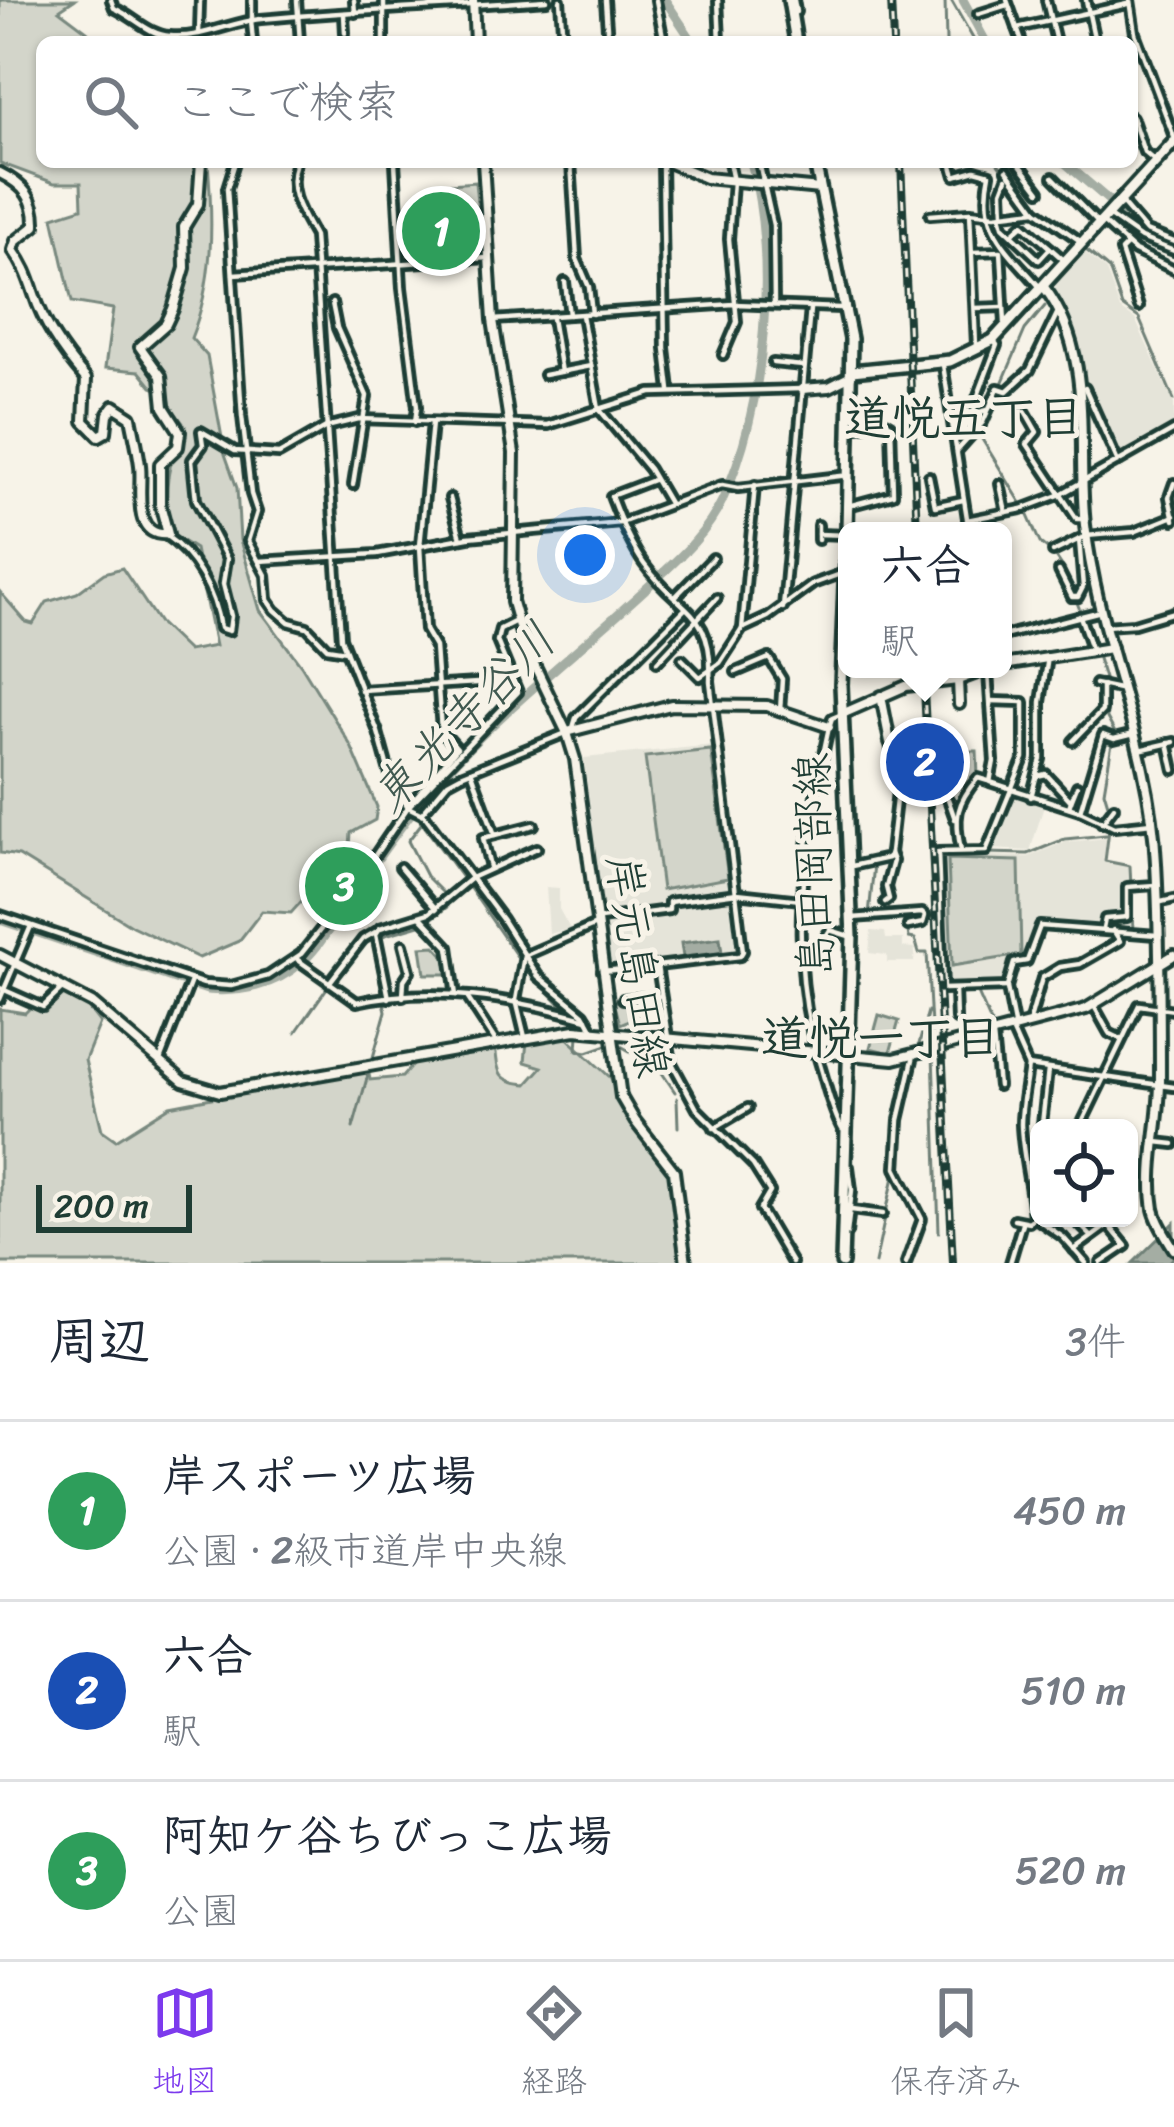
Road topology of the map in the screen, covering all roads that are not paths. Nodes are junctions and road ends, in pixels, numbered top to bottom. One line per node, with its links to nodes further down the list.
1 (111, 0): 27 (street)
2 (200, 0): 29 (street)
3 (252, 0): 24 (street)
4 (297, 0): 23 (street)
5 (354, 0): 20 (street)
6 (384, 0): 18 (street)
7 (547, 0): 16 (street)
8 (560, 0): 37 (street)
9 (605, 0): 38 (street)
10 (656, 0): 39 (street)
11 (718, 0): 40 (street)
12 (792, 0): 41 (main road)
13 (1046, 0): 25 (street)
14 (1086, 0): 19 (street)
15 (1130, 2): 19 (street); 45 (street)
16 (473, 3): 18 (street); 36 (street)
17 (1007, 3): 22 (street); 26 (street)
18 (385, 11): 20 (street); 35 (street)
19 (1089, 12): 25 (street); 44 (street)
20 (355, 13): 21 (street)
21 (344, 14): 23 (street); 28 (street)
22 (978, 14)
23 (298, 16): 24 (street); 34 (street)
24 (252, 20): 29 (street); 33 (street)
25 (1050, 20): 26 (street); 43 (street)
26 (1016, 28): 42 (street)
27 (150, 30): 30 (street); 31 (street)
28 (345, 33)
29 (199, 34): 32 (street)
30 (148, 36)
31 (166, 36)
32 (193, 36)
33 (253, 36)
34 (300, 36)
35 (384, 36)
36 (475, 36)
37 (562, 36)
38 (608, 36)
39 (663, 36)
40 (720, 36)
41 (795, 36)
42 (1019, 36)
43 (1054, 36)
44 (1094, 36)
45 (1145, 63): 46 (street); 48 (street)
46 (1138, 66)
47 (1138, 134): 49 (street)
48 (1174, 140): 49 (main road)
49 (1156, 162): 69 (main road)
50 (201, 168): 159 (street)
51 (233, 168): 89 (street)
52 (294, 168): 87 (street)
53 (395, 168): 86 (street)
54 (482, 168): 84 (street, 岸元島田線)
55 (571, 168): 102 (street)
56 (665, 168): 99 (street)
57 (679, 168): 65 (street)
58 (730, 168): 65 (street)
59 (758, 168): 66 (street)
60 (816, 168): 67 (main road, 島田岡部線)
61 (953, 168): 74 (street)
62 (1023, 168): 68 (street)
63 (0, 172): 159 (street)
64 (1053, 177): 75 (street)
65 (733, 182): 66 (street); 93 (street)
66 (757, 184): 67 (street); 94 (street)
67 (820, 189): 95 (main road, 島田岡部線)
68 (1040, 191)
69 (1120, 202): 75 (main road); 77 (street)
70 (1036, 210): 72 (street); 72 (street); 78 (street)
71 (970, 212): 73 (street); 74 (street); 83 (street)
72 (1002, 214): 74 (street); 76 (street)
73 (930, 215)
74 (988, 215): 80 (street)
75 (1105, 218): 78 (main road); 79 (street); 82 (street)
76 (1011, 236): 81 (street); 81 (street)
77 (1174, 242)
78 (1083, 243): 85 (main road)
79 (1127, 244): 88 (street); 97 (street)
80 (1002, 248): 83 (street); 91 (street); 96 (street)
81 (1050, 248): 85 (street)
82 (1174, 251)
83 (973, 252): 98 (street)
84 (488, 258): 86 (street); 106 (street, 岸元島田線)
85 (1066, 262): 91 (main road)
86 (401, 264): 87 (street); 129 (street)
87 (315, 269): 89 (street); 132 (street)
88 (1174, 270)
89 (233, 274): 135 (street)
90 (566, 282): 105 (street)
91 (1043, 288): 101 (street); 107 (main road)
92 (332, 303): 128 (street)
93 (734, 304): 94 (street); 99 (street); 110 (street)
94 (771, 305): 100 (street)
95 (848, 307): 100 (street); 116 (main road, 島田岡部線)
96 (1004, 307): 98 (street); 107 (street)
97 (1139, 307)
98 (974, 308): 109 (street)
99 (667, 309): 102 (street); 122 (street)
100 (810, 309): 114 (street)
101 (1059, 312): 119 (street); 142 (street)
102 (592, 314): 103 (street)
103 (582, 315): 105 (street); 113 (street)
104 (552, 316): 105 (street); 106 (street); 115 (street)
105 (569, 316)
106 (493, 320): 131 (street, 岸元島田線)
107 (1005, 328): 108 (main road)
108 (993, 340): 109 (main road); 118 (street)
109 (976, 351): 111 (main road)
110 (723, 355)
111 (942, 362): 116 (main road); 127 (street)
112 (773, 363): 114 (street)
113 (591, 366): 115 (street); 123 (street)
114 (804, 366): 121 (street)
115 (561, 372): 117 (street)
116 (852, 373): 121 (street); 133 (main road, 島田岡部線)
117 (544, 375)
118 (984, 380): 119 (street); 126 (street)
119 (998, 388): 124 (street)
120 (1085, 388): 137 (street)
121 (802, 389): 122 (street); 140 (street)
122 (670, 390): 123 (street)
123 (599, 409): 131 (street); 141 (street)
124 (988, 410): 126 (street); 136 (street)
125 (1025, 411): 147 (street)
126 (975, 413): 127 (street)
127 (952, 418): 136 (street)
128 (364, 420): 129 (street); 132 (street); 145 (street)
129 (415, 422): 130 (street)
130 (432, 423): 131 (street); 164 (street)
131 (512, 424): 160 (street, 岸元島田線)
132 (326, 427): 135 (street); 166 (street)
133 (850, 429): 138 (main road, 島田岡部線); 151 (street)
134 (1174, 430): 137 (street)
135 (247, 451): 159 (street); 168 (street)
136 (957, 451): 149 (street)
137 (1118, 462): 142 (street)
138 (849, 476): 140 (street); 151 (main road, 島田岡部線)
139 (929, 476): 149 (street)
140 (794, 479): 146 (street); 174 (street)
141 (653, 480): 150 (street); 157 (street)
142 (1083, 481): 147 (street); 154 (street)
143 (1174, 483): 153 (street)
144 (1000, 484): 152 (street)
145 (353, 485)
146 (755, 485): 150 (street); 181 (street)
147 (1059, 496): 152 (street); 154 (street)
148 (450, 498): 162 (street)
149 (963, 500): 155 (street)
150 (669, 503): 157 (street)
151 (848, 506): 156 (main road, 島田岡部線)
152 (1006, 512): 155 (street)
153 (1174, 517): 163 (street)
154 (1084, 519): 163 (street)
155 (967, 520)
156 (847, 522)
157 (621, 524): 160 (street); 171 (street)
158 (818, 525): 161 (street)
159 (164, 534)
160 (512, 535): 162 (street); 179 (street, 岸元島田線)
161 (838, 535)
162 (461, 538): 164 (street)
163 (1082, 538): 165 (street); 169 (street); 175 (street)
164 (420, 547): 166 (street); 197 (street)
165 (1053, 551)
166 (335, 555): 168 (street); 184 (street)
167 (713, 558): 171 (street)
168 (259, 561): 184 (street)
169 (1059, 571)
170 (838, 575): 174 (street)
171 (676, 597): 173 (street)
172 (717, 598): 178 (street)
173 (686, 607): 178 (street); 207 (street)
174 (783, 608): 181 (street)
175 (1101, 611): 177 (street); 180 (street)
176 (1174, 612): 180 (street)
177 (1081, 616): 182 (street); 185 (street)
178 (697, 620): 188 (street); 190 (street)
179 (516, 622): 196 (street); 207 (street, 岸元島田線)
180 (1105, 626): 183 (street)
181 (742, 629): 190 (street)
182 (1012, 634)
183 (1111, 648): 185 (street); 199 (street)
184 (346, 651): 198 (street)
185 (1092, 651): 186 (street)
186 (1048, 657): 189 (street); 215 (street)
187 (682, 659): 190 (street)
188 (657, 662)
189 (1012, 663)
190 (711, 671): 203 (street)
191 (736, 672): 204 (street)
192 (843, 678): 205 (main road, 島田岡部線)
193 (961, 678): 195 (street)
194 (989, 678): 201 (street)
195 (958, 680): 200 (street); 202 (street)
196 (514, 681): 197 (street); 222 (street)
197 (438, 686): 198 (street); 222 (street)
198 (362, 690): 222 (street)
199 (1125, 690): 208 (street); 209 (street)
200 (881, 696): 205 (street); 210 (street)
201 (991, 700): 216 (street); 218 (street)
202 (959, 704)
203 (713, 705): 204 (street); 207 (street); 239 (street)
204 (780, 711): 206 (street)
205 (842, 714): 206 (street); 234 (main road, 島田岡部線)
206 (829, 727): 241 (street)
207 (569, 732): 214 (street); 248 (street, 岸元島田線)
208 (1135, 734): 212 (street); 224 (street)
209 (1073, 741)
210 (890, 742): 233 (street)
211 (1171, 743): 212 (street); 213 (street)
212 (1138, 750): 228 (street)
213 (1174, 770)
214 (471, 771): 225 (street); 230 (street)
215 (1037, 776): 219 (street); 221 (street)
216 (990, 782): 218 (street); 226 (street)
217 (1077, 786): 221 (street)
218 (1013, 791): 219 (street); 232 (street)
219 (1031, 797): 221 (street)
220 (948, 799): 226 (street)
221 (1070, 804): 224 (street)
222 (410, 805): 225 (street); 261 (street)
223 (1111, 809): 227 (street)
224 (1081, 811): 227 (street)
225 (422, 813): 237 (street)
226 (955, 819): 232 (street)
227 (1102, 823): 228 (street)
228 (1153, 823): 238 (street)
229 (534, 825): 230 (street)
230 (495, 835): 236 (street)
231 (537, 848): 236 (street)
232 (962, 850): 271 (street)
233 (890, 853): 234 (street); 242 (street)
234 (852, 866): 247 (main road, 島田岡部線)
235 (400, 867): 244 (street)
236 (490, 867): 237 (street)
237 (471, 878): 244 (street); 259 (street)
238 (1156, 885): 243 (street); 251 (street)
239 (737, 893): 241 (street); 248 (street); 264 (street)
240 (1174, 899): 243 (street)
241 (800, 900): 294 (street)
242 (884, 902)
243 (1156, 902): 254 (street)
244 (436, 908): 246 (street)
245 (0, 915): 249 (street)
246 (421, 916): 252 (street); 272 (street)
247 (852, 918): 250 (street); 255 (main road, 島田岡部線)
248 (597, 922): 259 (street); 265 (street, 岸元島田線)
249 (32, 926): 262 (street); 266 (street)
250 (908, 926)
251 (1103, 929): 253 (street); 269 (street)
252 (378, 930): 267 (street); 276 (street)
253 (1114, 930): 254 (street); 285 (street)
254 (1157, 935): 263 (street)
255 (852, 936): 257 (street); 296 (main road, 島田岡部線)
256 (404, 944): 275 (street)
257 (821, 944)
258 (0, 955): 262 (street)
259 (524, 956): 279 (street); 283 (street)
260 (1174, 956): 263 (street)
261 (297, 959): 266 (street); 267 (street)
262 (17, 964): 268 (street); 270 (street)
263 (1157, 964): 280 (street); 281 (street)
264 (657, 966): 265 (street); 273 (street)
265 (602, 971): 288 (street, 岸元島田線)
266 (191, 981): 297 (street)
267 (329, 983): 276 (street)
268 (64, 987): 270 (street); 297 (street)
269 (1007, 987): 271 (street); 287 (street)
270 (2, 989): 277 (street)
271 (955, 990): 284 (street)
272 (455, 995): 274 (street); 275 (street)
273 (661, 995): 278 (street); 291 (street)
274 (466, 996): 279 (street); 293 (street)
275 (403, 997): 276 (street)
276 (389, 998)
277 (0, 999)
278 (623, 999)
279 (517, 1000): 283 (street); 290 (street)
280 (1094, 1006): 285 (street); 292 (street)
281 (1158, 1006): 282 (street); 292 (street); 301 (street)
282 (1174, 1010)
283 (587, 1019): 286 (street)
284 (956, 1019)
285 (1029, 1026): 287 (street)
286 (593, 1030): 288 (street); 290 (street)
287 (1014, 1030): 289 (street); 298 (street)
288 (611, 1032): 291 (street); 324 (street, 岸元島田線)
289 (993, 1036): 295 (street); 302 (street)
290 (525, 1037): 293 (street)
291 (666, 1037): 294 (street); 307 (street)
292 (1121, 1040): 300 (street)
293 (497, 1042): 297 (street)
294 (815, 1051): 296 (street); 308 (street)
295 (922, 1053): 296 (street); 326 (street)
296 (849, 1054): 308 (main road, 島田岡部線)
297 (159, 1062)
298 (1028, 1066): 299 (street); 312 (street)
299 (1048, 1069): 300 (street); 305 (street)
300 (1105, 1076): 301 (street); 306 (street)
301 (1160, 1085): 303 (street); 309 (street)
302 (998, 1086)
303 (1174, 1087)
304 (748, 1108): 307 (street)
305 (1043, 1119)
306 (1084, 1119)
307 (714, 1128): 325 (street)
308 (846, 1136): 311 (main road, 島田岡部線)
309 (1156, 1142): 310 (street); 321 (street)
310 (1174, 1144)
311 (845, 1156): 313 (street); 323 (main road, 島田岡部線)
312 (1030, 1193)
313 (850, 1210): 314 (street); 323 (street)
314 (884, 1214)
315 (1030, 1218): 327 (street)
316 (1052, 1227): 322 (street)
317 (1082, 1227): 320 (street)
318 (1100, 1227): 320 (street)
319 (1111, 1227): 329 (street)
320 (1091, 1237): 322 (street)
321 (1174, 1249)
322 (1074, 1250): 328 (street)
323 (842, 1258)
324 (686, 1263)
325 (792, 1263)
326 (906, 1263)
327 (1010, 1263)
328 (1086, 1263)
329 (1101, 1263)

